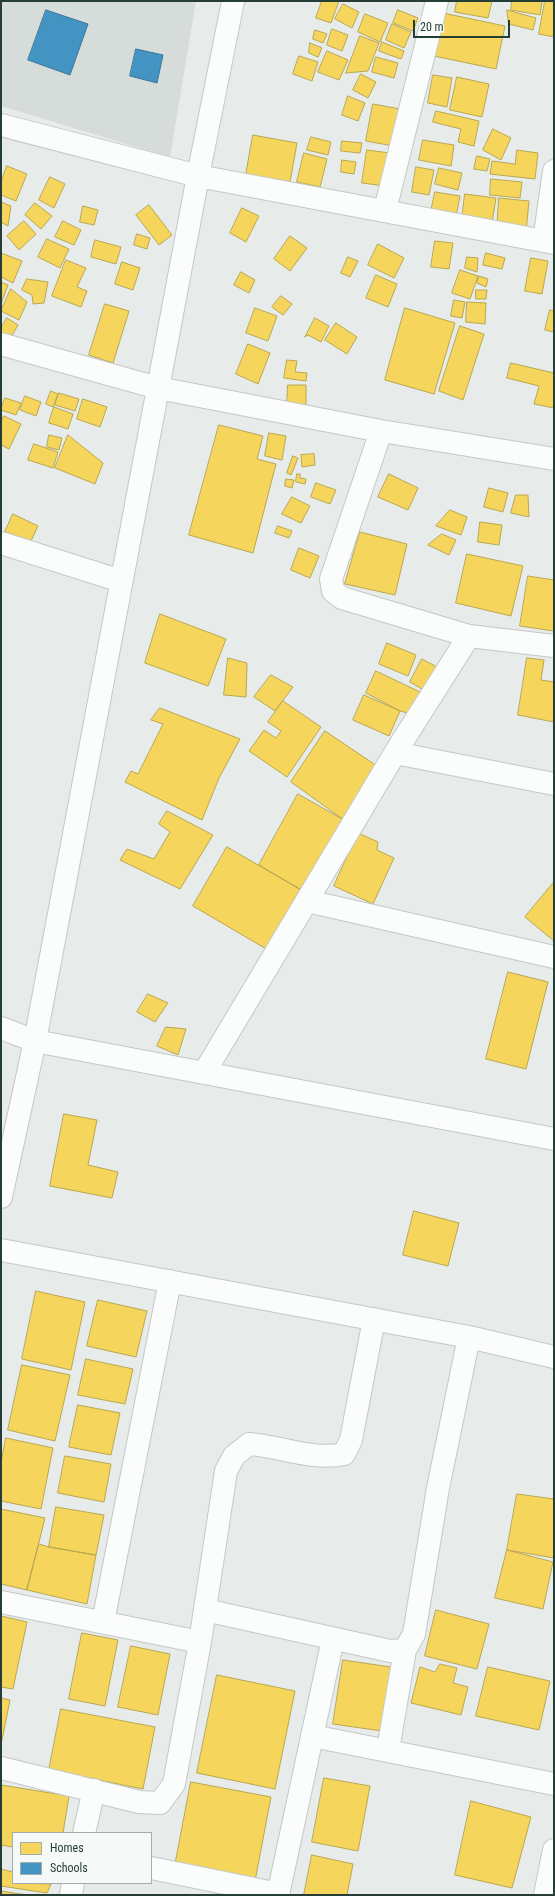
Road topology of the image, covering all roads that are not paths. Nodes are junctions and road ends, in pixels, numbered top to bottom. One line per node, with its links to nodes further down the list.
1 (233, 1): 5 (street)
2 (437, 1): 6 (street)
3 (1, 125): 5 (street)
4 (554, 171): 7 (street)
5 (198, 176): 6 (street); 9 (street)
6 (385, 210): 7 (street)
7 (549, 242)
8 (1, 344): 9 (street)
9 (158, 388): 10 (street); 13 (street)
10 (380, 431): 11 (street); 14 (street)
11 (554, 459)
12 (1, 543): 13 (street)
13 (121, 581): 21 (street)
14 (469, 636): 15 (street); 16 (street)
15 (554, 646)
16 (395, 753): 17 (street); 18 (street)
17 (554, 784)
18 (307, 901): 19 (street); 22 (street)
19 (554, 957)
20 (1, 1028): 21 (street)
21 (35, 1040): 22 (street); 24 (street)
22 (204, 1073): 23 (street)
23 (554, 1139)
24 (1, 1197)
25 (1, 1250): 26 (street)
26 (170, 1281): 27 (street); 32 (street)
27 (374, 1319): 28 (street); 31 (street)
28 (469, 1337): 29 (street); 35 (street)
29 (554, 1357)
30 (1, 1602): 32 (street)
31 (205, 1610): 33 (street); 34 (street)
32 (102, 1622): 34 (street)
33 (333, 1639): 35 (street); 36 (street)
34 (200, 1642): 40 (street)
35 (405, 1650): 37 (street)
36 (312, 1736): 37 (street); 47 (street)
37 (388, 1750): 39 (street)
38 (1, 1768): 40 (street)
39 (554, 1784)
40 (94, 1790): 41 (street)
41 (84, 1832)
42 (554, 1850): 45 (street)
43 (152, 1868): 47 (street)
44 (73, 1884): 46 (street)
45 (549, 1884)
46 (71, 1895)
47 (278, 1895)

